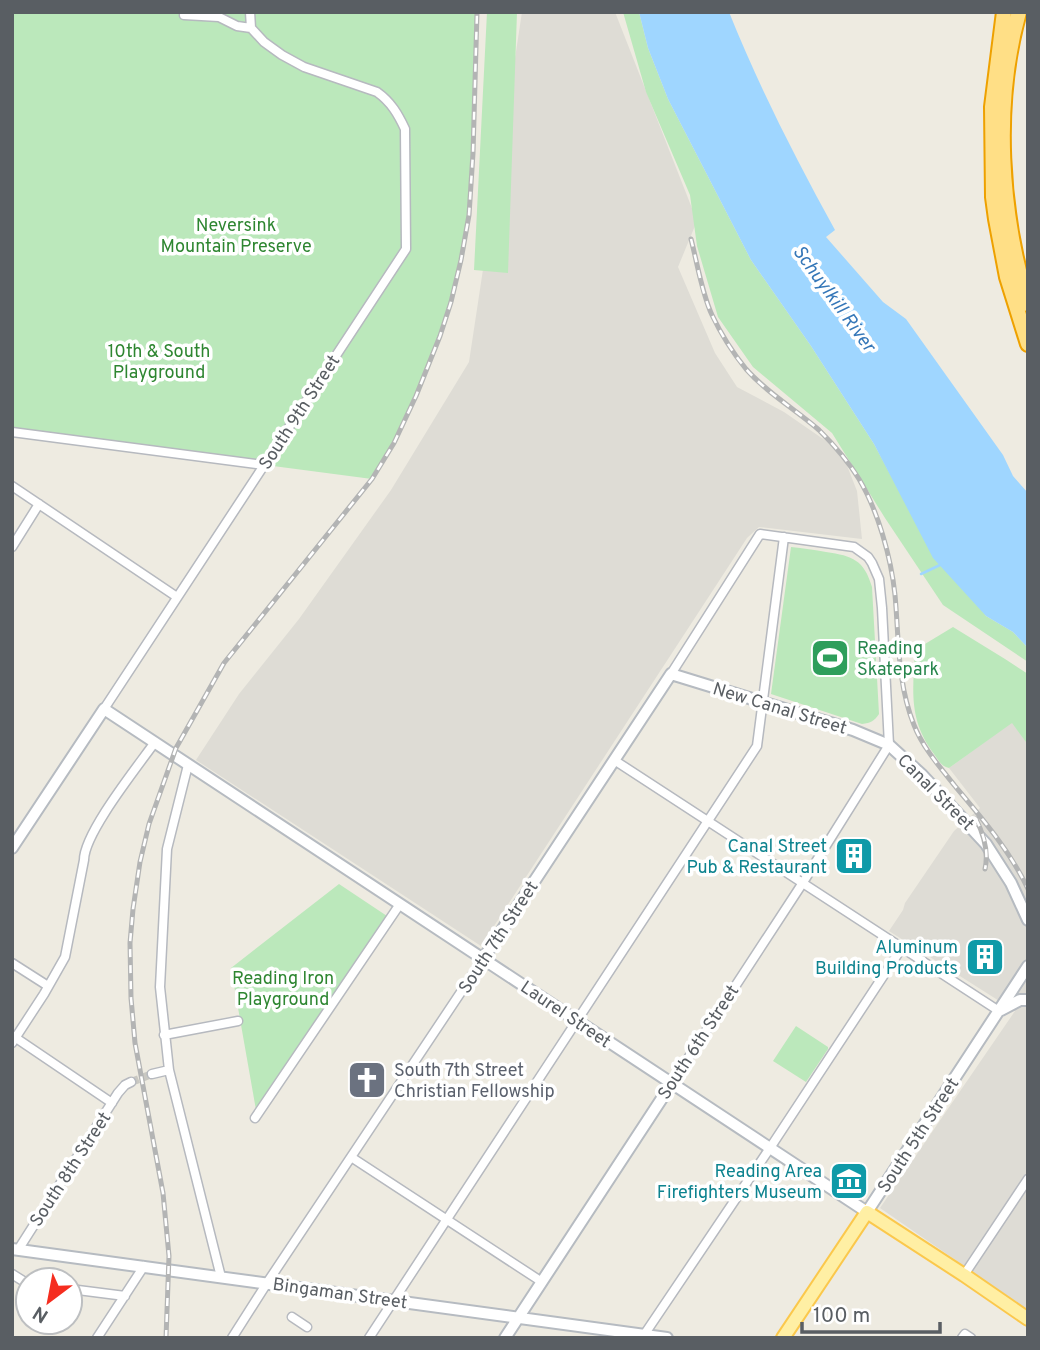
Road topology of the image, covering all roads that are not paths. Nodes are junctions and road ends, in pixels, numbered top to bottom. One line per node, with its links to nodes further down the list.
1 (250, 12): 5 (street)
2 (1004, 12): 7 (highway)
3 (1019, 12): 6 (highway)
4 (184, 15): 5 (street)
5 (251, 28): 9 (street, South 9th Street)
6 (1028, 303)
7 (1028, 344)
8 (12, 432): 9 (street)
9 (264, 466): 15 (street, South 9th Street)
10 (12, 486): 11 (street)
11 (39, 504): 14 (street); 15 (street)
12 (760, 534): 13 (street, Canal Street); 16 (street, South 7th Street)
13 (784, 537): 17 (street); 20 (street, Canal Street)
14 (12, 547)
15 (177, 597): 18 (street, South 9th Street)
16 (671, 674): 17 (street, New Canal Street); 21 (street, South 7th Street)
17 (763, 702): 20 (street, New Canal Street); 23 (street)
18 (104, 709): 19 (street, Laurel Street); 24 (street, South 9th Street)
19 (155, 742): 22 (street, Laurel Street); 32 (street)
20 (889, 745): 25 (street, South 6th Street); 27 (street, Canal Street)
21 (614, 760): 23 (street); 29 (street, South 7th Street)
22 (188, 765): 26 (street, Laurel Street); 37 (street)
23 (708, 822): 25 (street); 36 (street)
24 (12, 848)
25 (802, 884): 28 (street); 42 (street, South 6th Street)
26 (400, 904): 29 (street, Laurel Street); 44 (street)
27 (1028, 920)
28 (901, 948): 34 (street); 45 (street)
29 (483, 959): 36 (street, Laurel Street); 46 (street, South 7th Street)
30 (12, 963): 32 (street)
31 (1028, 966): 34 (street, South 5th Street)
32 (48, 986): 38 (street)
33 (1028, 1000): 34 (street)
34 (999, 1011): 48 (street, South 5th Street)
35 (238, 1021): 37 (street)
36 (578, 1021): 42 (street, Laurel Street); 49 (street)
37 (164, 1035): 39 (street)
38 (13, 1039): 43 (street)
39 (169, 1070): 40 (street); 53 (street)
40 (152, 1074)
41 (131, 1082): 43 (street, South 8th Street)
42 (672, 1083): 45 (street, Laurel Street); 54 (street, South 6th Street)
43 (112, 1103): 50 (street, South 8th Street)
44 (255, 1118)
45 (770, 1148): 48 (street, Laurel Street); 63 (street)
46 (351, 1157): 49 (street); 55 (street, South 7th Street)
47 (1028, 1179): 52 (street)
48 (867, 1212): 52 (main road, Laurel Street); 69 (main road, South 5th Street)
49 (446, 1220): 54 (street); 58 (street)
50 (14, 1253): 51 (street, Bingaman Street)
51 (144, 1266): 53 (street, Bingaman Street); 57 (street)
52 (964, 1275): 61 (main road, Laurel Street)
53 (222, 1277): 55 (street, Bingaman Street)
54 (542, 1282): 60 (street, South 6th Street)
55 (267, 1283): 58 (street, Bingaman Street); 65 (street, South 7th Street)
56 (84, 1291): 57 (street)
57 (125, 1296): 64 (street)
58 (393, 1300): 60 (street, Bingaman Street); 66 (street)
59 (292, 1317): 62 (street)
60 (519, 1317): 63 (street, Bingaman Street); 67 (street, South 6th Street)
61 (1028, 1320)
62 (307, 1327)
63 (643, 1336): 68 (street, Bingaman Street)
64 (97, 1338)
65 (232, 1338)
66 (369, 1338)
67 (505, 1338)
68 (667, 1338)
69 (783, 1338)
70 (962, 1338): 71 (street)
71 (971, 1338)

